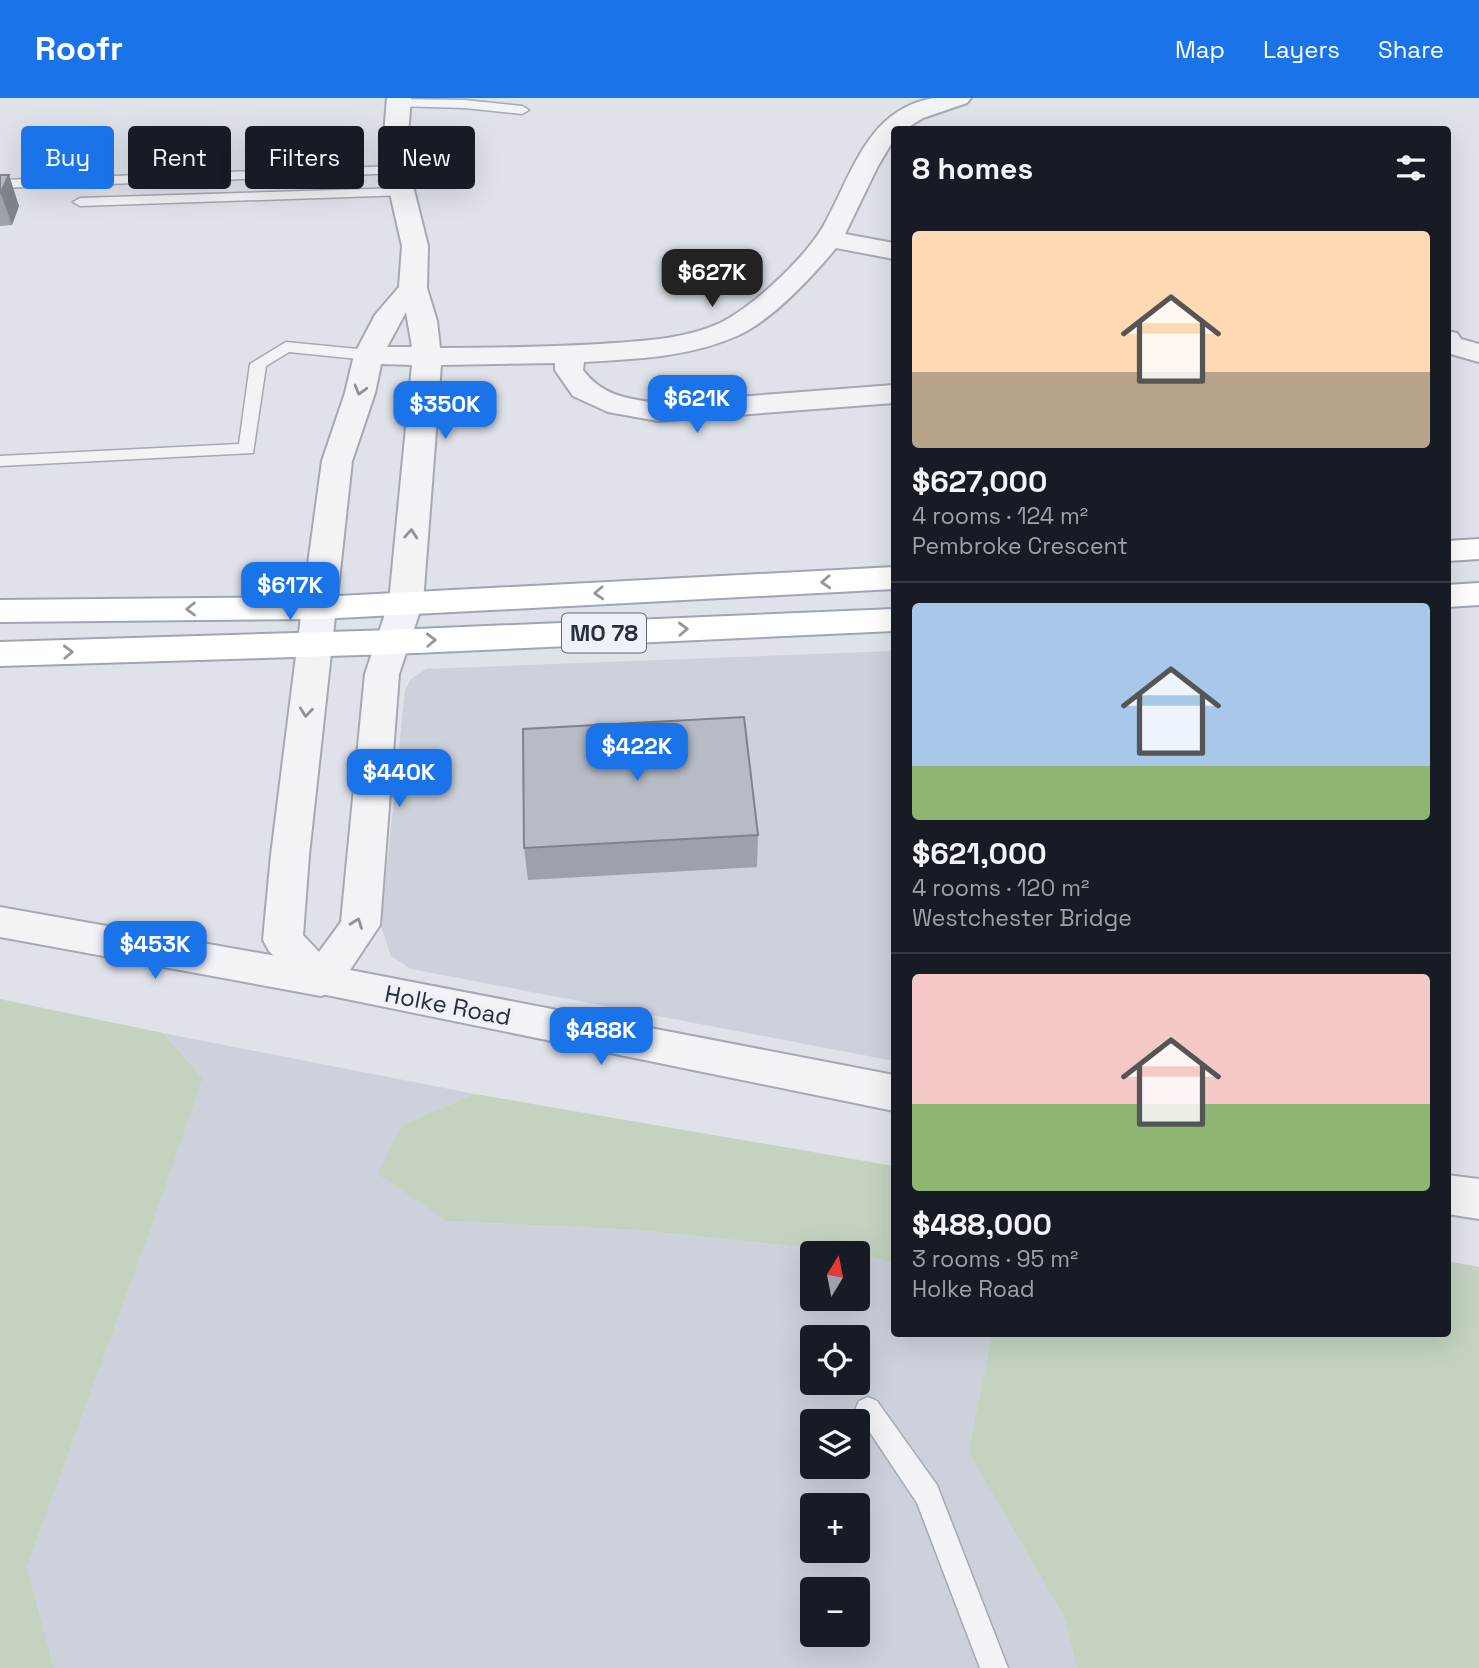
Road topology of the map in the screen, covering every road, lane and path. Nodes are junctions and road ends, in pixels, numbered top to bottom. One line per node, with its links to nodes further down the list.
1 (959, 98): 5 (street)
2 (399, 100): 3 (lane); 4 (street)
3 (522, 110)
4 (397, 126)
5 (902, 126)
6 (891, 134): 12 (street)
7 (378, 181): 9 (lane)
8 (378, 182): 11 (lane)
9 (0, 184)
10 (402, 189): 14 (street)
11 (80, 202)
12 (829, 239): 13 (street); 18 (street)
13 (891, 250)
14 (413, 288): 17 (street); 19 (street)
15 (1451, 345): 16 (street)
16 (1479, 353)
17 (368, 355): 19 (street); 21 (lane); 28 (street, one-way to 28)
18 (571, 355): 19 (street); 20 (street)
19 (427, 356): 27 (street, one-way to 19)
20 (891, 394)
21 (0, 461)
22 (1479, 549): 23 (main road)
23 (1451, 551)
24 (891, 578): 27 (main road, MO 78, one-way to 27)
25 (1479, 594): 26 (main road)
26 (1451, 596)
27 (406, 602): 28 (main road, MO 78); 31 (street)
28 (319, 608): 29 (main road, MO 78, one-way to 29); 32 (street)
29 (0, 611)
30 (891, 620): 31 (main road, MO 78, one-way to 30)
31 (393, 642): 32 (main road, MO 78); 35 (street, one-way to 31)
32 (314, 645): 33 (main road, MO 78, one-way to 32); 35 (street, one-way to 35)
33 (0, 654)
34 (0, 922): 35 (street, Holke Road)
35 (321, 980): 36 (street, Holke Road)
36 (891, 1092)
37 (1451, 1195): 38 (street)
38 (1479, 1199)
39 (870, 1413): 40 (lane)
40 (994, 1668)

